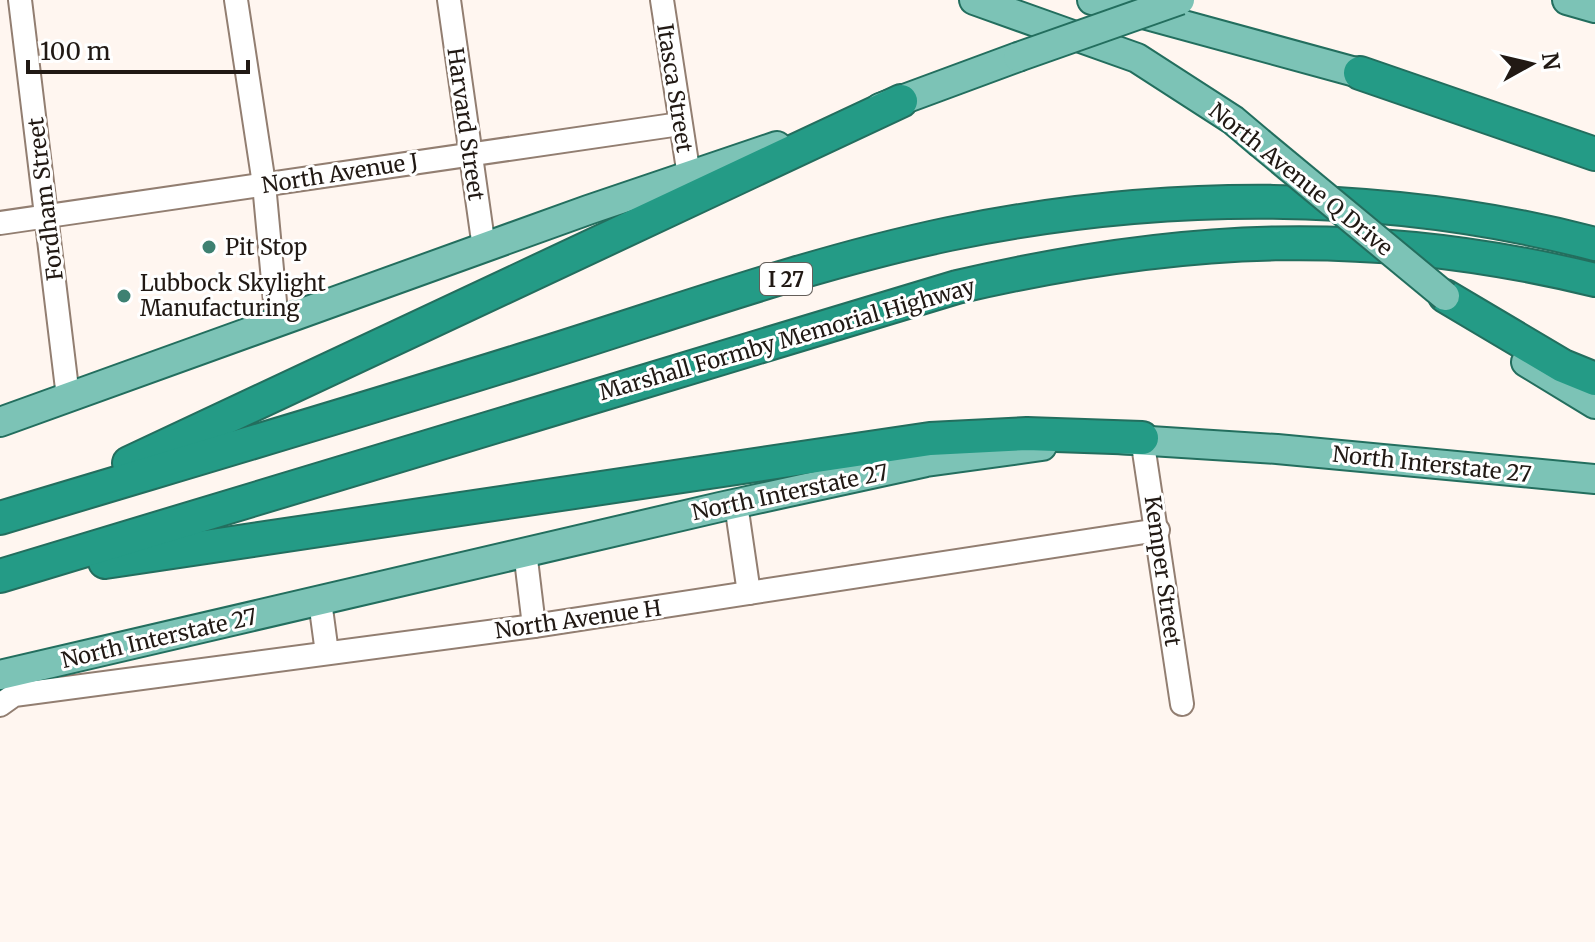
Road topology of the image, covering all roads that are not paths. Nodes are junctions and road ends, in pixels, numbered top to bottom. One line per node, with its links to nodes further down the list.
1 (20, 0): 18 (street, Fordham Street)
2 (236, 0): 17 (street)
3 (449, 0): 14 (street, Harvard Street)
4 (662, 0): 12 (street, Itasca Street)
5 (974, 0): 23 (main road, North Avenue Q Drive, bridge)
6 (1092, 0): 10 (main road)
7 (1180, 0): 11 (main road, bridge)
8 (1567, 0): 9 (main road)
9 (1595, 8)
10 (1360, 73): 13 (main road); 15 (highway)
11 (901, 101): 16 (main road); 32 (highway)
12 (680, 124): 14 (street, North Avenue J); 16 (street, Itasca Street)
13 (1595, 139)
14 (470, 153): 17 (street, North Avenue J); 21 (street, Harvard Street)
15 (1595, 154)
16 (689, 176): 21 (main road)
17 (264, 184): 18 (street, North Avenue J); 24 (street)
18 (48, 216): 19 (street, North Avenue J); 26 (street, Fordham Street)
19 (0, 223)
20 (1595, 244): 32 (highway, I 27)
21 (484, 248): 24 (main road)
22 (1595, 280): 36 (highway, Marshall Formby Memorial Highway)
23 (1445, 296): 25 (highway); 27 (main road, North Avenue Q Drive)
24 (277, 323): 26 (main road)
25 (1595, 379)
26 (68, 397): 28 (main road)
27 (1595, 404)
28 (0, 422)
29 (1142, 438): 30 (main road, North Interstate 27); 31 (main road, North Interstate 27); 34 (street, Kemper Street); 37 (highway)
30 (1595, 479)
31 (736, 504): 35 (main road, North Interstate 27); 38 (street)
32 (34, 508): 33 (highway, I 27)
33 (0, 518)
34 (1158, 530): 38 (street, North Avenue H); 43 (street, Kemper Street)
35 (525, 551): 39 (main road, North Interstate 27); 40 (street)
36 (0, 576)
37 (0, 583)
38 (749, 593): 40 (street, North Avenue H)
39 (320, 601): 41 (street); 42 (main road, North Interstate 27)
40 (534, 626): 41 (street, North Avenue H)
41 (327, 653): 44 (street, North Avenue H)
42 (0, 675)
43 (1182, 704)
44 (0, 705)

